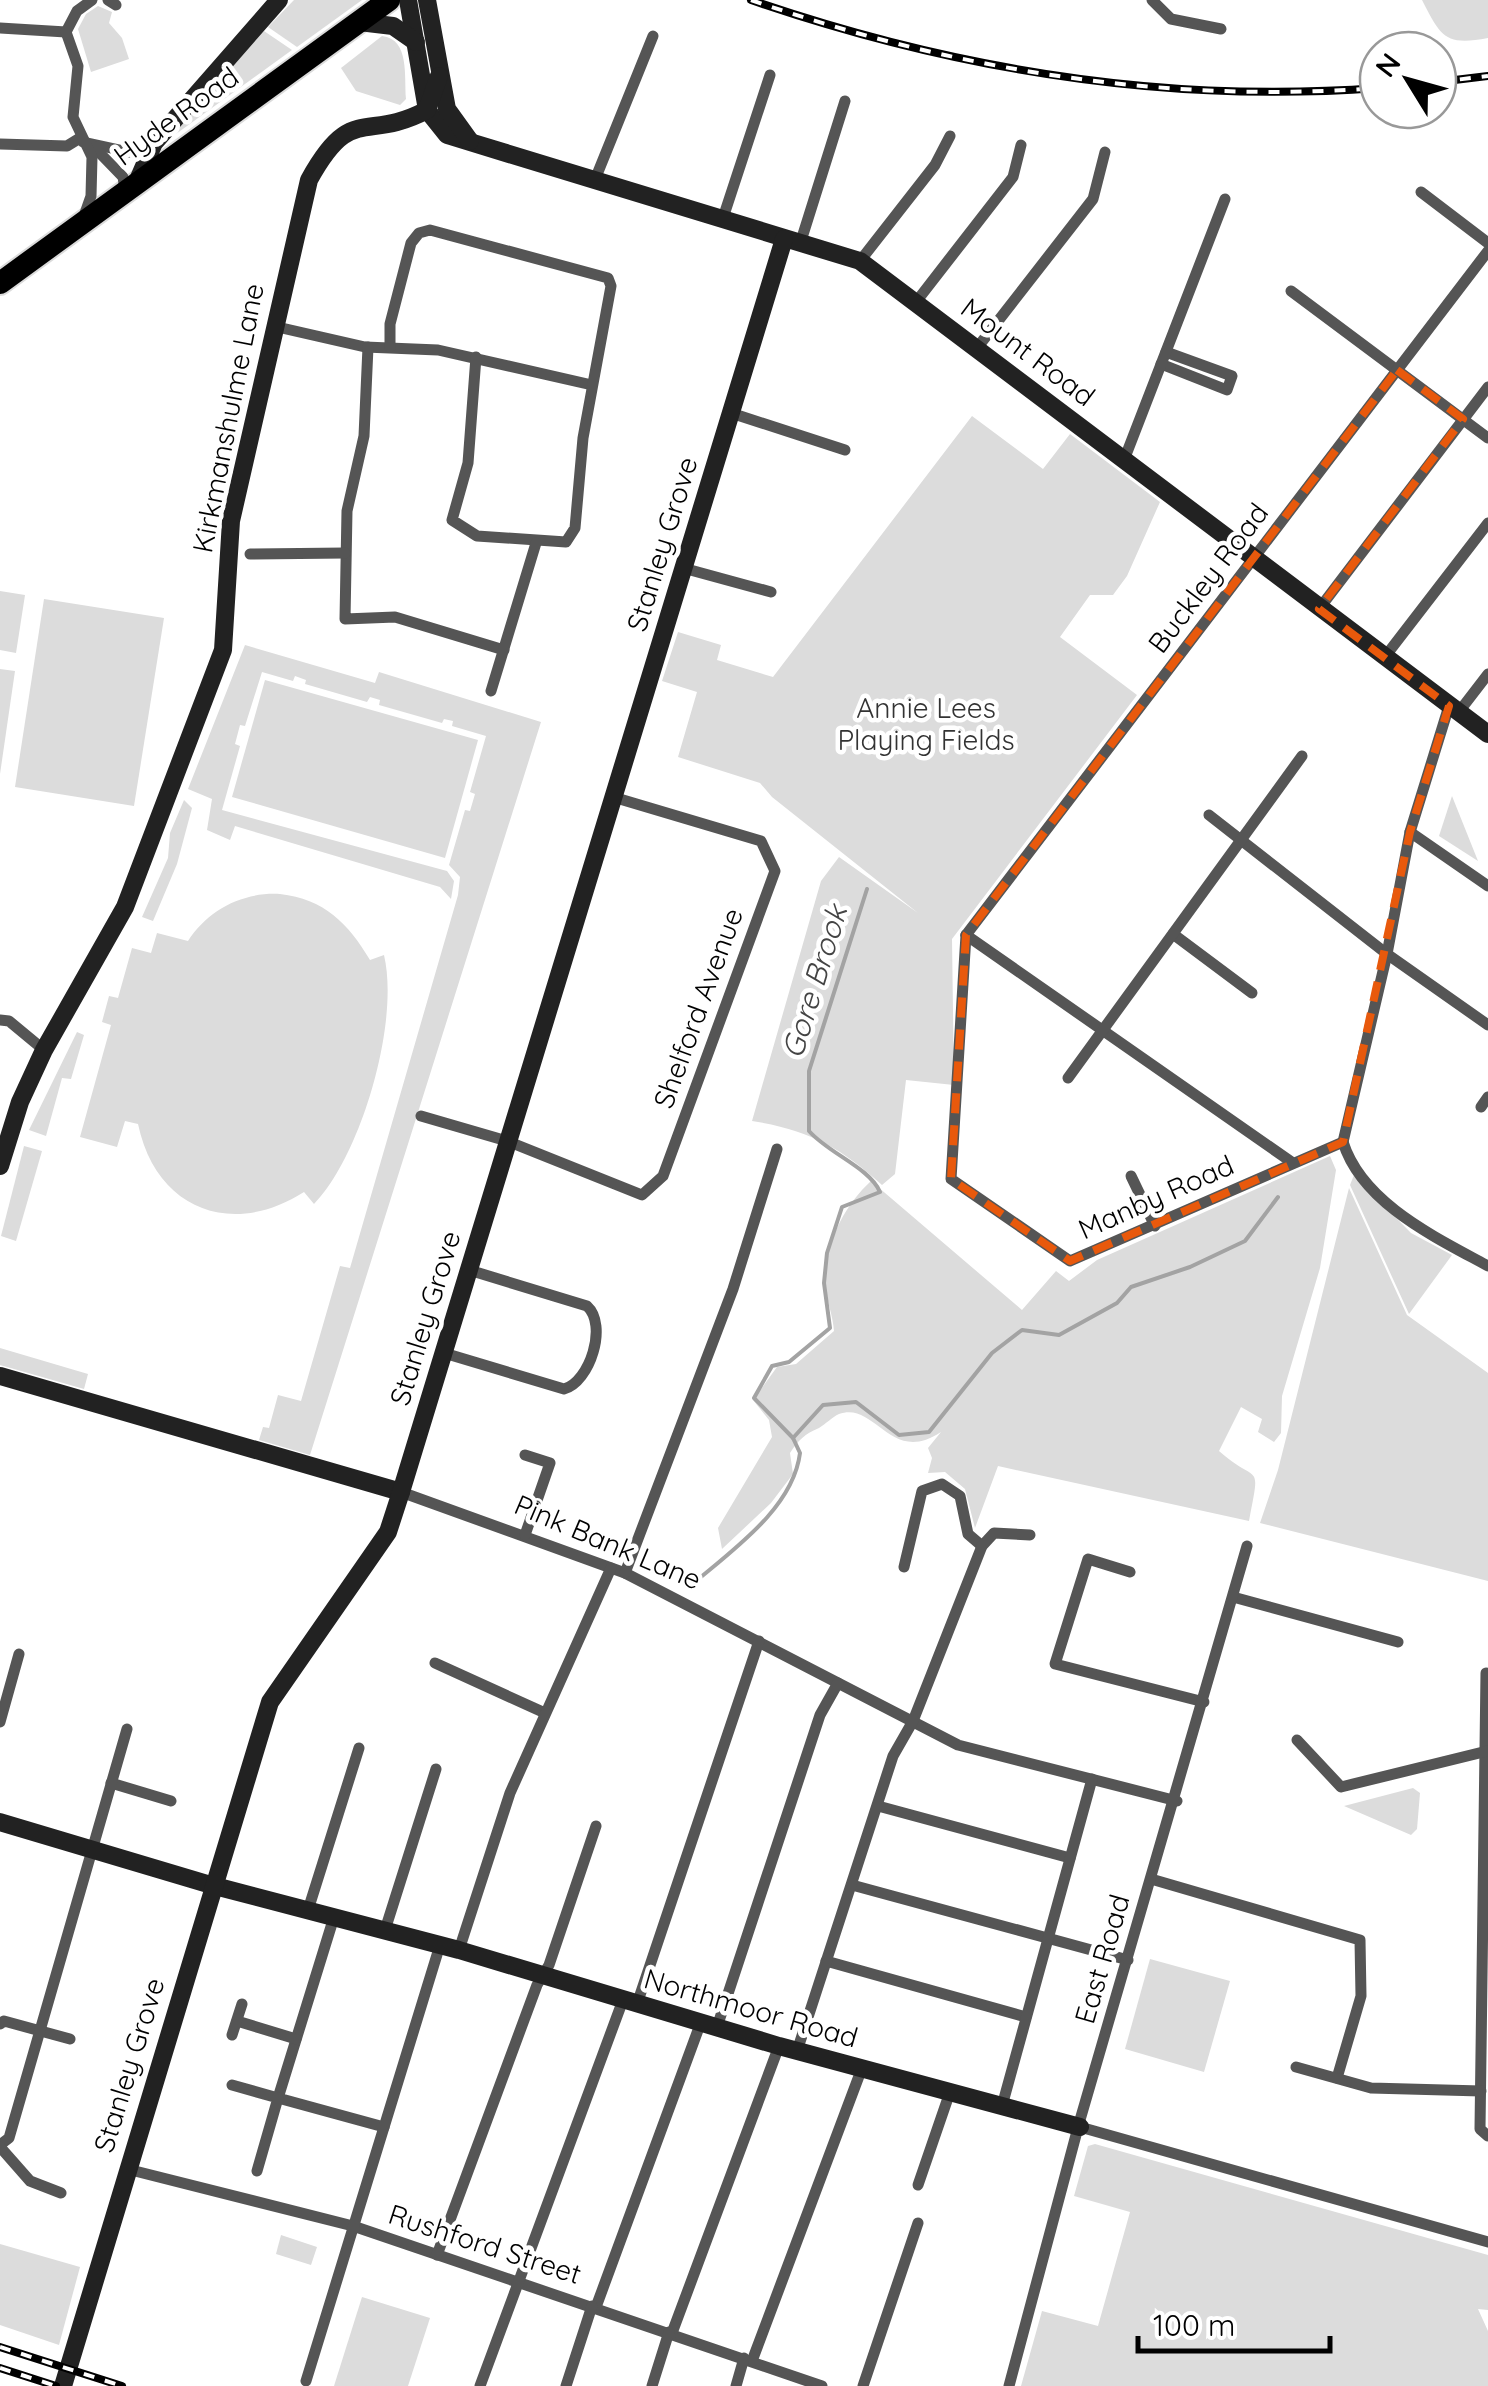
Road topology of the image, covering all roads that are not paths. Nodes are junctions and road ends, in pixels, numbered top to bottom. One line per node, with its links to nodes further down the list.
1 (92, 0): 10 (street)
2 (279, 0): 23 (street)
3 (389, 0): 7 (highway, Hyde Road)
4 (408, 0): 12 (street)
5 (427, 0): 14 (street)
6 (1152, 0): 9 (street)
7 (359, 22): 12 (street); 23 (highway, Hyde Road)
8 (0, 28): 10 (street)
9 (1222, 29)
10 (66, 32): 19 (street)
11 (653, 36): 24 (street)
12 (416, 42): 16 (street)
13 (770, 75): 28 (street)
14 (438, 76): 16 (street); 18 (street)
15 (845, 101): 30 (street)
16 (427, 110): 18 (street, Mount Road); 36 (street, Kirkmanshulme Lane)
17 (950, 136): 32 (street)
18 (470, 141): 24 (street, Mount Road)
19 (85, 142): 20 (street); 23 (street); 25 (street); 29 (street)
20 (0, 144)
21 (1021, 146): 35 (street)
22 (1105, 152): 39 (street)
23 (157, 158): 25 (highway, Hyde Road)
24 (594, 182): 28 (street, Mount Road)
25 (132, 185): 29 (highway, Hyde Road)
26 (1420, 192): 31 (street)
27 (1224, 199): 41 (street)
28 (722, 221): 30 (street, Mount Road)
29 (81, 223): 33 (highway, Hyde Road)
30 (792, 242): 32 (street, Mount Road); 45 (street, Stanley Grove)
31 (1488, 247): 42 (street, Buckley Road)
32 (860, 261): 35 (street, Mount Road)
33 (0, 284)
34 (1291, 291): 42 (street)
35 (916, 302): 39 (street, Mount Road)
36 (273, 326): 37 (street); 77 (street, Kirkmanshulme Lane)
37 (368, 347): 38 (street); 52 (street)
38 (390, 347): 40 (street); 43 (street)
39 (976, 348): 49 (street, Mount Road)
40 (476, 357): 43 (street); 51 (street)
41 (1164, 358): 41 (street); 49 (street)
42 (1396, 370): 46 (street); 54 (street, Buckley Road)
43 (592, 385): 51 (street)
44 (1488, 386): 46 (street)
45 (731, 413): 48 (street); 55 (street, Stanley Grove)
46 (1463, 420): 47 (street); 57 (street)
47 (1488, 438)
48 (845, 450)
49 (1124, 460): 54 (street, Mount Road)
50 (1488, 523): 59 (street)
51 (536, 543): 58 (street)
52 (345, 553): 53 (street); 58 (street)
53 (250, 554)
54 (1254, 560): 57 (street, Mount Road); 71 (street, Buckley Road)
55 (683, 568): 56 (street); 65 (street, Stanley Grove)
56 (771, 592)
57 (1319, 610): 59 (street, Mount Road)
58 (504, 650): 61 (street)
59 (1384, 658): 62 (street, Mount Road)
60 (1488, 674): 62 (street)
61 (492, 690)
62 (1454, 709): 63 (street, Mount Road); 67 (street)
63 (1488, 734)
64 (1302, 756): 68 (street)
65 (613, 797): 80 (street, Stanley Grove); 80 (street, Shelford Avenue)
66 (1209, 815): 68 (street)
67 (1410, 832): 69 (street); 72 (street)
68 (1242, 840): 70 (street); 72 (street)
69 (1488, 886)
70 (1173, 934): 73 (street); 76 (street)
71 (966, 935): 76 (street); 86 (street, Manby Road)
72 (1387, 954): 75 (street); 81 (street)
73 (1252, 992)
74 (0, 1020): 77 (street)
75 (1488, 1024)
76 (1105, 1028): 78 (street); 83 (street)
77 (44, 1050): 84 (street, Kirkmanshulme Lane)
78 (1068, 1078)
79 (421, 1116): 80 (street)
80 (507, 1141): 88 (street, Stanley Grove)
81 (1343, 1142): 83 (street, Manby Road); 87 (street)
82 (777, 1149): 100 (street)
83 (1293, 1163): 86 (street, Manby Road)
84 (0, 1166)
85 (1131, 1176): 86 (street)
86 (1156, 1226)
87 (1488, 1266)
88 (469, 1270): 89 (street, Stanley Grove); 89 (street)
89 (444, 1353): 92 (street, Stanley Grove)
90 (0, 1376): 92 (street, Pink Bank Lane)
91 (526, 1454): 94 (street)
92 (402, 1492): 94 (street, Pink Bank Lane); 129 (street, Stanley Grove)
93 (1030, 1535): 95 (street)
94 (524, 1536): 98 (street, Pink Bank Lane)
95 (982, 1546): 97 (street); 110 (street)
96 (1247, 1546): 101 (street, East Road)
97 (904, 1566)
98 (611, 1568): 100 (street, Pink Bank Lane); 109 (street)
99 (1130, 1572): 108 (street)
100 (625, 1573): 102 (street, Pink Bank Lane)
101 (1233, 1597): 103 (street); 108 (street, East Road)
102 (759, 1642): 107 (street, Pink Bank Lane); 140 (street)
103 (1398, 1642)
104 (20, 1654): 111 (street)
105 (435, 1663): 109 (street)
106 (1486, 1673): 113 (street)
107 (838, 1683): 110 (street, Pink Bank Lane); 145 (street)
108 (1204, 1702): 120 (street, East Road)
109 (545, 1712): 135 (street)
110 (912, 1721): 118 (street, Pink Bank Lane); 122 (street)
111 (0, 1722)
112 (126, 1728): 119 (street)
113 (1488, 1730): 116 (street)
114 (1296, 1740): 116 (street)
115 (358, 1748): 130 (street)
116 (1487, 1751): 136 (street)
117 (436, 1770): 132 (street)
118 (1092, 1780): 120 (street, Pink Bank Lane); 126 (street)
119 (112, 1783): 121 (street); 125 (street)
120 (1177, 1800): 127 (street, East Road)
121 (171, 1801)
122 (878, 1806): 126 (street); 128 (street)
123 (0, 1822): 125 (street, Northmoor Road)
124 (596, 1826): 139 (street)
125 (93, 1850): 129 (street, Northmoor Road); 146 (street)
126 (1070, 1858): 133 (street)
127 (1152, 1879): 137 (street, East Road); 154 (street)
128 (852, 1884): 133 (street); 138 (street)
129 (212, 1886): 130 (street, Northmoor Road); 164 (street, Stanley Grove)
130 (308, 1910): 131 (street, Northmoor Road)
131 (334, 1917): 132 (street, Northmoor Road); 149 (street)
132 (385, 1930): 134 (street, Northmoor Road)
133 (1048, 1939): 137 (street); 142 (street)
134 (440, 1945): 135 (street, Northmoor Road); 161 (street)
135 (458, 1950): 139 (street, Northmoor Road)
136 (1486, 1958): 151 (street)
137 (1128, 1960): 160 (street, East Road)
138 (826, 1962): 142 (street); 150 (street)
139 (542, 1977): 140 (street, Northmoor Road); 171 (street)
140 (630, 2002): 145 (street, Northmoor Road); 172 (street)
141 (242, 2004): 143 (street)
142 (1026, 2017): 159 (street)
143 (237, 2020): 147 (street); 149 (street)
144 (0, 2024): 146 (street)
145 (709, 2025): 150 (street, Northmoor Road); 173 (street)
146 (40, 2030): 148 (street); 163 (street)
147 (232, 2035)
148 (70, 2039)
149 (296, 2039): 158 (street)
150 (788, 2048): 153 (street, Northmoor Road); 174 (street)
151 (1485, 2054): 156 (street)
152 (1296, 2067): 154 (street)
153 (862, 2068): 157 (street, Northmoor Road); 175 (street)
154 (1337, 2078): 156 (street)
155 (232, 2084): 158 (street)
156 (1481, 2090): 162 (street)
157 (950, 2092): 159 (street, Northmoor Road); 166 (street)
158 (278, 2098): 161 (street); 165 (street)
159 (1002, 2106): 160 (street, Northmoor Road)
160 (1080, 2127): 170 (street, Northmoor Road); 184 (street, East Road)
161 (384, 2128): 169 (street)
162 (1484, 2132)
163 (0, 2146): 167 (street)
164 (127, 2169): 169 (street, Rushford Street); 177 (street, Stanley Grove)
165 (257, 2171)
166 (918, 2184)
167 (61, 2193)
168 (918, 2224): 183 (street)
169 (354, 2226): 171 (street, Rushford Street); 176 (street)
170 (1488, 2242)
171 (437, 2255): 172 (street, Rushford Street)
172 (518, 2282): 173 (street, Rushford Street); 178 (street)
173 (594, 2307): 174 (street, Rushford Street); 179 (street)
174 (671, 2332): 175 (street, Rushford Street); 180 (street)
175 (748, 2360): 181 (street); 182 (street, Rushford Street)
176 (306, 2381)
177 (63, 2386)
178 (480, 2386)
179 (566, 2386)
180 (652, 2386)
181 (736, 2386)
182 (822, 2386)
183 (863, 2386)
184 (1008, 2386)

